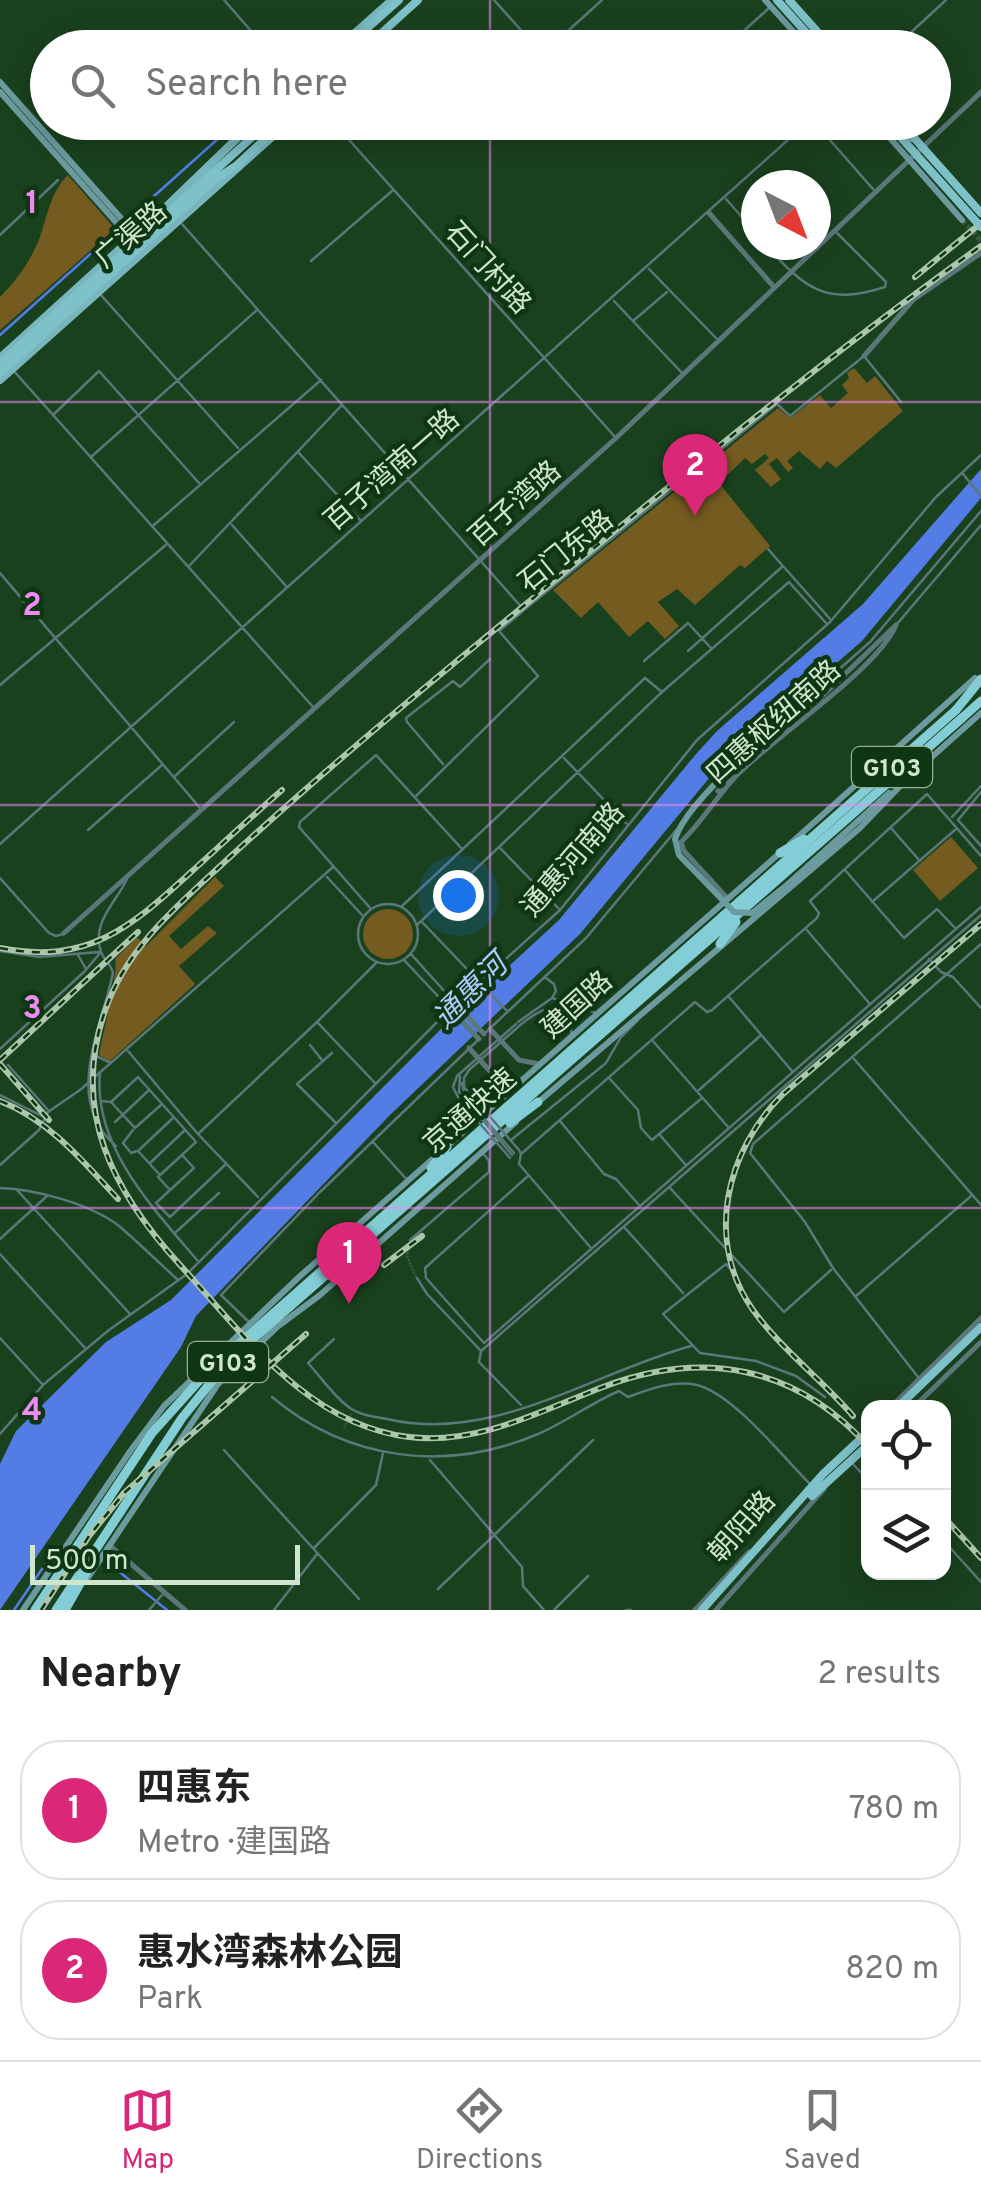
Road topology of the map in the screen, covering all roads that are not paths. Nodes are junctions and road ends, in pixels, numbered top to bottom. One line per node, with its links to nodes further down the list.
1 (224, 0): 10 (street)
2 (494, 0): 9 (street)
3 (508, 0): 9 (street)
4 (602, 0): 15 (street)
5 (789, 0): 19 (highway)
6 (946, 0): 20 (street)
7 (408, 1): 11 (highway); 12 (highway); 13 (main road)
8 (772, 2): 16 (street); 17 (main road); 18 (highway)
9 (500, 7): 14 (street)
10 (250, 30)
11 (375, 30)
12 (375, 30)
13 (375, 30)
14 (521, 30)
15 (569, 30)
16 (744, 30)
17 (794, 30)
18 (805, 30)
19 (812, 30)
20 (914, 30)
21 (0, 82): 24 (main road)
22 (0, 92): 26 (main road)
23 (981, 92): 25 (street, 百子湾路)
24 (30, 117)
25 (951, 120)
26 (30, 124)
27 (44, 140): 61 (main road)
28 (50, 140): 61 (main road)
29 (249, 140): 44 (highway)
30 (250, 140): 45 (main road)
31 (260, 140): 44 (highway)
32 (260, 140): 49 (main road, 广渠路)
33 (349, 140): 47 (street, 石门村路)
34 (791, 140): 50 (street, 百子湾南一路)
35 (828, 140): 48 (street)
36 (895, 140): 43 (main road)
37 (903, 140): 43 (main road)
38 (909, 140): 57 (highway, bridge)
39 (910, 140): 53 (highway, bridge)
40 (913, 140): 42 (main road)
41 (930, 140): 42 (street, 百子湾路)
42 (922, 148): 43 (street, 百子湾路); 53 (main road)
43 (911, 156): 48 (street, 百子湾路); 53 (main road)
44 (213, 177): 77 (highway, 广渠路, bridge); 80 (highway, 广渠路, bridge)
45 (194, 178): 49 (street); 51 (main road)
46 (58, 180): 60 (street)
47 (393, 190): 65 (street); 76 (street, 石门村路)
48 (874, 190): 58 (street, 百子湾路)
49 (214, 192): 55 (main road, 广渠路)
50 (725, 198): 52 (street, 百子湾南一路); 54 (street)
51 (168, 206): 55 (street, 石门东路); 56 (main road)
52 (709, 212): 66 (street, 百子湾南一路); 68 (street)
53 (973, 212)
54 (741, 216)
55 (179, 220): 59 (main road, 广渠路); 72 (street, 石门东路)
56 (152, 221): 59 (street); 61 (main road)
57 (981, 228)
58 (834, 230): 67 (street, 百子湾路); 67 (street)
59 (164, 233): 70 (main road, 广渠路)
60 (0, 234)
61 (134, 237): 63 (main road)
62 (981, 253): 75 (street)
63 (114, 255): 70 (street); 77 (main road)
64 (779, 260): 67 (street)
65 (311, 262)
66 (648, 268): 69 (street); 71 (street, 百子湾南一路)
67 (790, 272): 68 (street, 百子湾路)
68 (774, 287): 74 (street, 百子湾路)
69 (668, 290): 73 (street); 74 (street)
70 (97, 293): 78 (main road, 广渠路); 81 (street)
71 (613, 300): 73 (street); 76 (street, 百子湾南一路)
72 (258, 309): 81 (street); 82 (street, 石门东路)
73 (633, 321): 79 (street)
74 (718, 340): 79 (street, 百子湾路)
75 (864, 356): 83 (street); 108 (street, 石门东路)
76 (546, 360): 87 (street, 石门村路); 93 (street, 百子湾南一路)
77 (0, 361)
78 (12, 369): 80 (main road, 广渠路); 85 (street)
79 (683, 374): 87 (street, 百子湾路)
80 (0, 377)
81 (178, 380): 86 (street); 88 (street)
82 (321, 380): 84 (street, 石门东路); 88 (street)
83 (901, 402)
84 (343, 404): 89 (street); 93 (street, 石门东路)
85 (53, 414): 86 (street); 91 (street)
86 (138, 415): 91 (street); 94 (street)
87 (616, 438): 103 (street, 百子湾路)
88 (240, 449): 94 (street)
89 (298, 452): 97 (street); 98 (street)
90 (981, 455): 92 (street, 通惠河南路)
91 (91, 457): 100 (street)
92 (962, 472): 95 (street); 109 (street, 通惠河南路)
93 (410, 480): 97 (street, 百子湾南一路); 103 (street, 石门东路)
94 (200, 485): 100 (street)
95 (981, 496)
96 (981, 511): 184 (street)
97 (362, 522): 107 (street, 百子湾南一路)
98 (230, 524): 105 (street); 107 (street)
99 (981, 525): 110 (street, 四惠枢纽南路)
100 (152, 526): 101 (street)
101 (168, 543): 105 (street); 112 (street)
102 (768, 549): 104 (street)
103 (481, 560): 108 (street, 石门东路); 124 (street, 百子湾路)
104 (783, 566): 109 (street); 113 (street)
105 (189, 567): 111 (street)
106 (0, 573): 112 (street)
107 (287, 588): 111 (street, 百子湾南一路)
108 (524, 610): 130 (street)
109 (829, 622): 114 (street); 141 (street, 通惠河南路)
110 (896, 625): 122 (street, 四惠枢纽南路); 146 (street, 四惠枢纽南路)
111 (242, 628): 124 (street); 127 (street, 百子湾南一路)
112 (54, 638): 119 (street); 127 (street)
113 (702, 639): 114 (street); 115 (street); 117 (street)
114 (712, 649): 121 (street)
115 (688, 651)
116 (490, 659): 130 (street)
117 (644, 660)
118 (980, 680): 120 (main road, 建国路); 125 (highway, bridge)
119 (0, 685)
120 (964, 688): 123 (street); 151 (main road, 建国路)
121 (662, 692): 128 (street); 131 (street)
122 (820, 698): 143 (main road, bridge); 146 (street, 四惠枢纽南路)
123 (981, 707): 125 (highway, 京通快速 / G103, bridge); 133 (main road, 建国路)
124 (314, 708): 138 (street, 百子湾路)
125 (959, 714): 137 (highway, 京通快速 / G103); 140 (highway, 京通快速 / G103)
126 (234, 722): 132 (street)
127 (130, 728): 129 (street); 147 (street, 百子湾南一路)
128 (562, 756): 131 (street); 150 (street)
129 (162, 764): 132 (street); 145 (street)
130 (444, 765): 136 (street)
131 (578, 773): 141 (street); 149 (street)
132 (174, 778): 138 (street)
133 (906, 780): 143 (main road); 173 (main road, 建国路)
134 (981, 786): 139 (street)
135 (981, 792): 148 (street)
136 (415, 797): 150 (street); 154 (street)
137 (863, 807): 143 (highway); 164 (highway, 京通快速 / G103)
138 (203, 810): 157 (street, 百子湾路)
139 (952, 817)
140 (828, 824): 151 (highway); 255 (highway, 京通快速 / G103)
141 (628, 825): 165 (street, 通惠河南路)
142 (891, 827): 144 (street, bridge); 153 (street, bridge); 155 (street, bridge)
143 (851, 828)
144 (957, 828): 152 (street, bridge); 153 (street)
145 (88, 830)
146 (681, 842): 159 (street)
147 (0, 844)
148 (981, 846)
149 (499, 847): 165 (street); 168 (street)
150 (462, 850): 161 (street)
151 (780, 853): 159 (main road, 建国路)
152 (981, 856)
153 (920, 861): 160 (street)
154 (333, 867): 156 (street); 163 (street)
155 (844, 870): 160 (street, bridge); 170 (street, bridge)
156 (324, 875): 167 (street); 203 (street)
157 (127, 877): 172 (street, 百子湾路); 176 (street)
158 (0, 878): 172 (street)
159 (728, 899): 193 (main road, 建国路)
160 (872, 902): 171 (street, bridge)
161 (401, 907): 163 (street); 169 (street)
162 (981, 907): 171 (street)
163 (371, 909): 167 (street)
164 (744, 909): 173 (highway); 248 (highway, 京通快速 / G103)
165 (560, 910): 185 (street, 通惠河南路)
166 (981, 915): 180 (street)
167 (363, 916): 181 (street)
168 (422, 921): 169 (street); 185 (street)
169 (417, 925): 178 (street)
170 (805, 928): 186 (street, bridge); 188 (street)
171 (956, 929): 188 (street)
172 (64, 933)
173 (720, 944): 191 (main road, 建国路)
174 (981, 944): 183 (street)
175 (0, 951): 177 (street)
176 (101, 952): 177 (street); 182 (street); 204 (street)
177 (77, 954): 182 (street)
178 (411, 954): 179 (street); 189 (street)
179 (404, 960): 181 (street); 189 (street)
180 (930, 960): 183 (street); 256 (street)
181 (376, 963): 194 (street)
182 (86, 971): 202 (street)
183 (948, 973): 190 (street); 206 (street)
184 (544, 978): 187 (street); 192 (street)
185 (480, 984): 189 (street, 通惠河南路); 192 (street)
186 (728, 996): 197 (street); 199 (street, bridge)
187 (552, 998): 193 (street); 195 (street)
188 (870, 1004): 212 (street)
189 (453, 1007): 196 (street); 216 (street, 通惠河南路)
190 (981, 1008)
191 (644, 1010): 224 (main road, 建国路); 240 (street)
192 (508, 1012): 196 (street)
193 (600, 1012): 198 (main road, 建国路)
194 (317, 1022): 216 (street); 236 (street)
195 (517, 1026): 198 (street); 213 (street, bridge); 245 (street, bridge)
196 (484, 1034): 201 (street); 209 (street)
197 (762, 1035): 212 (street); 218 (street)
198 (570, 1039): 209 (main road, 建国路)
199 (652, 1040): 214 (street, bridge); 218 (street, bridge)
200 (310, 1045): 207 (street)
201 (469, 1048): 222 (street); 238 (street)
202 (0, 1049)
203 (126, 1049): 208 (street); 236 (street)
204 (90, 1053): 208 (street); 215 (street)
205 (332, 1053): 207 (street)
206 (853, 1058): 261 (street); 274 (street)
207 (323, 1061): 232 (street)
208 (111, 1062): 211 (street)
209 (542, 1064): 222 (main road, 建国路)
210 (8, 1065): 226 (street)
211 (100, 1072): 215 (street); 221 (street)
212 (793, 1072): 234 (street)
213 (464, 1078): 240 (street, bridge); 245 (street, bridge)
214 (609, 1078): 230 (street, bridge); 237 (street, bridge)
215 (88, 1082): 226 (street); 239 (street)
216 (376, 1084): 232 (street, 通惠河南路)
217 (150, 1090): 223 (street); 225 (street); 227 (street)
218 (697, 1092): 220 (street, bridge)
219 (0, 1095): 228 (street)
220 (702, 1098): 234 (street, bridge); 237 (street, bridge)
221 (99, 1100): 223 (street); 239 (street)
222 (500, 1100): 241 (main road, 建国路)
223 (111, 1102): 227 (street)
224 (538, 1102): 243 (main road, 建国路); 248 (highway)
225 (162, 1104): 229 (street); 233 (street)
226 (49, 1111): 228 (street)
227 (123, 1114): 231 (street); 233 (street)
228 (44, 1116): 250 (street)
229 (174, 1117): 235 (street); 242 (street)
230 (560, 1121): 245 (street, bridge); 265 (street, bridge)
231 (115, 1122)
232 (336, 1124): 263 (street, 通惠河南路)
233 (135, 1128): 242 (street)
234 (729, 1128): 251 (street)
235 (186, 1130): 244 (street); 246 (street)
236 (198, 1134): 247 (street)
237 (660, 1134): 251 (street)
238 (372, 1141): 254 (street); 282 (street)
239 (116, 1146): 268 (street)
240 (508, 1146): 245 (street, bridge)
241 (447, 1147): 254 (main road, 建国路); 255 (highway)
242 (138, 1150): 246 (street)
243 (482, 1152): 270 (street); 317 (main road, 建国路)
244 (182, 1154): 252 (street); 259 (street)
245 (515, 1154): 249 (street); 249 (street, bridge)
246 (149, 1164): 252 (street)
247 (226, 1164): 259 (street); 263 (street)
248 (456, 1164): 314 (highway, 京通快速 / G103)
249 (518, 1164): 253 (street, bridge)
250 (0, 1165)
251 (686, 1165): 265 (street)
252 (160, 1175): 259 (street)
253 (529, 1175): 271 (street, bridge); 271 (street)
254 (408, 1181): 282 (main road, 建国路)
255 (421, 1182): 301 (highway, 京通快速 / G103)
256 (669, 1187): 267 (street); 274 (street)
257 (0, 1188): 258 (street)
258 (16, 1188): 262 (street); 266 (street)
259 (170, 1190)
260 (219, 1192): 268 (street)
261 (972, 1195): 264 (street); 279 (street)
262 (47, 1196): 266 (street); 277 (street)
263 (259, 1198): 273 (street, 通惠河南路)
264 (981, 1205)
265 (640, 1206): 271 (street)
266 (34, 1208): 269 (street); 280 (street)
267 (624, 1227): 278 (street); 289 (street)
268 (174, 1234): 273 (street)
269 (0, 1239)
270 (410, 1240)
271 (592, 1248)
272 (0, 1254): 288 (street)
273 (198, 1260): 277 (street, 通惠河南路)
274 (833, 1268): 279 (street)
275 (733, 1272): 278 (street)
276 (417, 1278): 289 (street)
277 (178, 1280): 280 (street, 通惠河南路)
278 (684, 1294): 287 (street)
279 (855, 1297): 291 (street)
280 (131, 1315): 288 (street, 通惠河南路)
281 (981, 1318): 290 (street)
282 (252, 1324): 295 (main road, 建国路)
283 (981, 1330): 290 (highway)
284 (0, 1338): 292 (street)
285 (334, 1338): 299 (street)
286 (981, 1342): 290 (street)
287 (692, 1346): 294 (street); 299 (street)
288 (86, 1350): 292 (street, 通惠河南路)
289 (481, 1351): 299 (street)
290 (950, 1359): 291 (street); 297 (highway); 298 (street)
291 (919, 1378): 296 (street)
292 (43, 1385): 302 (street, 通惠河南路)
293 (272, 1397): 303 (street)
294 (825, 1397)
295 (172, 1398): 301 (main road); 327 (main road, 建国路)
296 (903, 1400)
297 (906, 1400)
298 (919, 1400)
299 (522, 1407)
300 (344, 1428): 303 (street)
301 (152, 1433): 327 (highway, 京通快速 / G103)
302 (0, 1434)
303 (341, 1436): 308 (street)
304 (592, 1440): 316 (street)
305 (861, 1440): 312 (highway, 朝阳路)
306 (224, 1450): 318 (street)
307 (861, 1451): 310 (highway, 朝阳路)
308 (383, 1452): 309 (street); 318 (street)
309 (428, 1459): 313 (street); 316 (street)
310 (850, 1462): 311 (street); 312 (highway, 朝阳路)
311 (861, 1473)
312 (827, 1478): 313 (street, 朝阳路); 315 (highway, 朝阳路)
313 (811, 1485): 315 (street, 朝阳路)
314 (109, 1528): 328 (highway, 京通快速 / G103); 329 (highway)
315 (778, 1530): 334 (highway, 朝阳路); 335 (street, 朝阳路)
316 (495, 1534): 323 (street); 332 (street)
317 (108, 1547): 324 (street); 329 (main road, 建国路); 330 (street)
318 (314, 1548): 320 (street)
319 (951, 1550): 322 (street)
320 (318, 1553): 325 (street); 331 (street)
321 (588, 1576): 333 (street)
322 (981, 1582)
323 (438, 1588)
324 (160, 1597): 326 (street); 330 (street)
325 (359, 1599)
326 (151, 1608)
327 (29, 1610)
328 (56, 1610)
329 (66, 1610)
330 (182, 1610)
331 (274, 1610)
332 (544, 1610)
333 (554, 1610)
334 (701, 1610)
335 (716, 1610)

